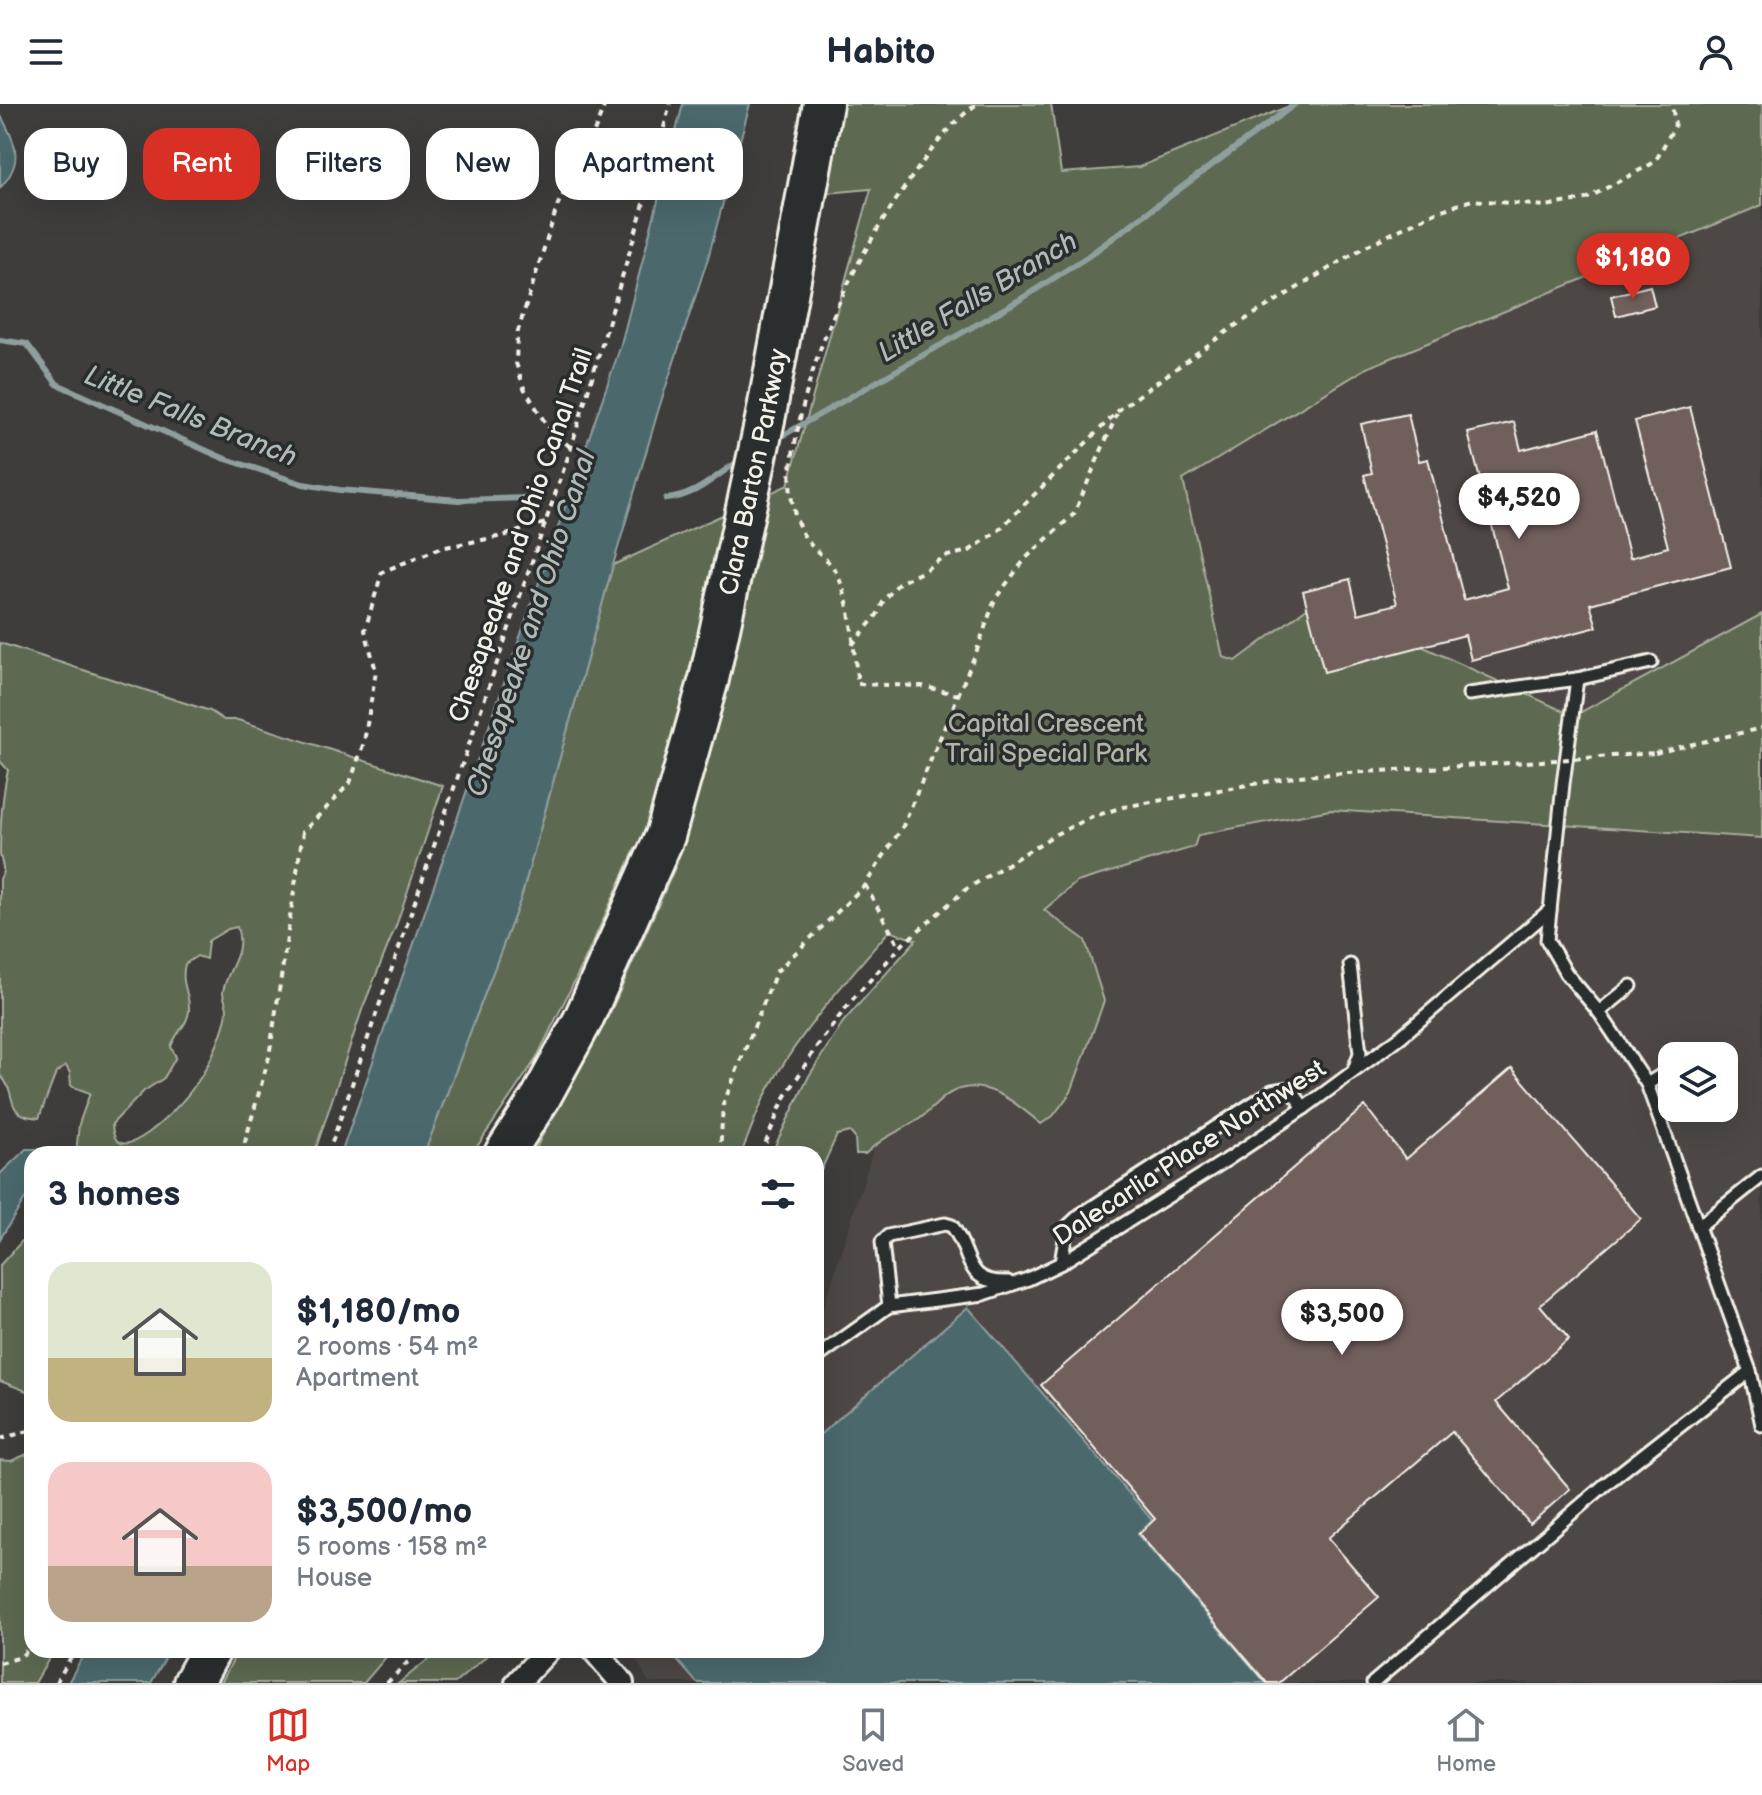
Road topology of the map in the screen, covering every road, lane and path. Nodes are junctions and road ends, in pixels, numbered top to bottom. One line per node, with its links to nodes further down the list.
1 (605, 104): 7 (path)
2 (670, 104): 7 (path, Chesapeake and Ohio Canal Trail)
3 (823, 104): 27 (highway, Clara Barton Parkway)
4 (977, 104): 9 (path)
5 (1672, 104): 6 (path)
6 (1120, 409): 9 (path); 13 (path)
7 (571, 448): 8 (path, Chesapeake and Ohio Canal Trail)
8 (545, 523): 25 (path); 26 (path, Chesapeake and Ohio Canal Trail)
9 (852, 645): 13 (path)
10 (1651, 662): 11 (lane)
11 (1577, 679): 12 (lane); 16 (lane)
12 (1469, 694)
13 (959, 695): 15 (path)
14 (1762, 728): 17 (path, bridge)
15 (865, 885): 17 (path); 28 (path)
16 (1550, 910): 20 (lane); 21 (lane, Dalecarlia Place Northwest)
17 (900, 948): 29 (path)
18 (1350, 965): 21 (lane)
19 (1631, 986): 20 (lane)
20 (1599, 1012): 23 (lane)
21 (1353, 1070): 24 (lane, Dalecarlia Place Northwest)
22 (1658, 1077): 23 (lane)
23 (1647, 1084): 31 (lane)
24 (1304, 1108): 32 (lane, Dalecarlia Place Northwest); 32 (lane)
25 (243, 1146)
26 (331, 1146)
27 (509, 1146)
28 (720, 1146)
29 (764, 1146)
30 (1762, 1176): 31 (lane)
31 (1698, 1227): 36 (lane)
32 (1061, 1263): 33 (lane, Dalecarlia Place Northwest)
33 (1020, 1282): 34 (lane, Dalecarlia Place Northwest); 34 (lane)
34 (889, 1306): 35 (lane, Dalecarlia Place Northwest)
35 (824, 1352)
36 (1750, 1371): 37 (lane); 38 (lane); 53 (lane)
37 (1762, 1385)
38 (1762, 1425)
39 (24, 1432): 40 (path)
40 (0, 1439)
41 (24, 1653): 47 (path)
42 (70, 1658): 48 (path)
43 (207, 1658): 49 (highway)
44 (412, 1658): 50 (path)
45 (540, 1658): 51 (street)
46 (601, 1658): 52 (street)
47 (0, 1663)
48 (56, 1683)
49 (193, 1683)
50 (387, 1683)
51 (517, 1683)
52 (622, 1683)
53 (1373, 1683)

